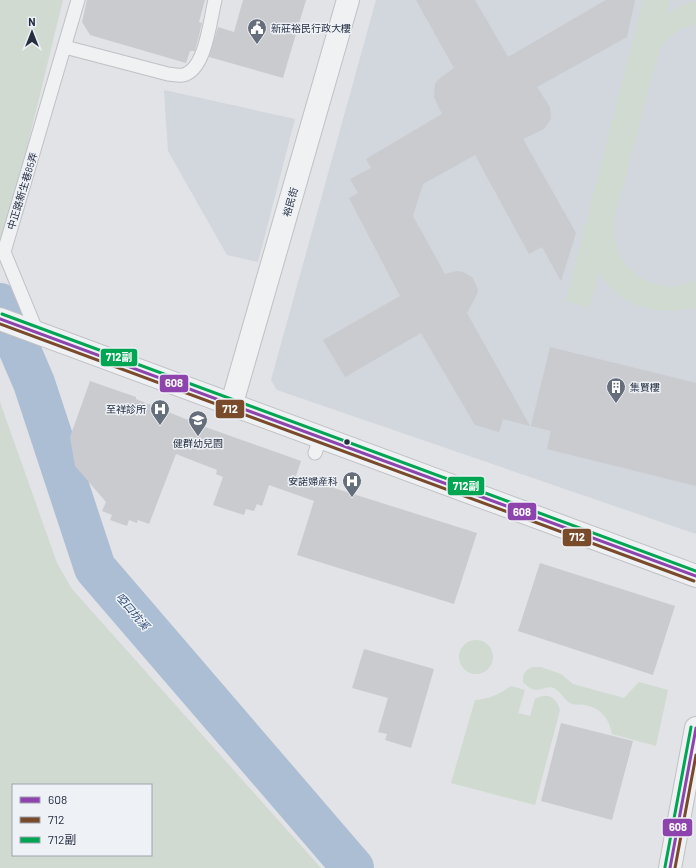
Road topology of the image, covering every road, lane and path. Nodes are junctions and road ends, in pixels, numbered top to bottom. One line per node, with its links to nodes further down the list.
1 (78, 0): 4 (lane, 中正路新生巷85弄)
2 (215, 0): 4 (lane)
3 (348, 0): 7 (street, 裕民街)
4 (65, 47): 6 (lane, 中正路新生巷85弄)
5 (0, 319): 6 (street)
6 (37, 332): 7 (street)
7 (232, 403): 8 (street)
8 (696, 576)
9 (696, 728): 10 (street)
10 (670, 868)

